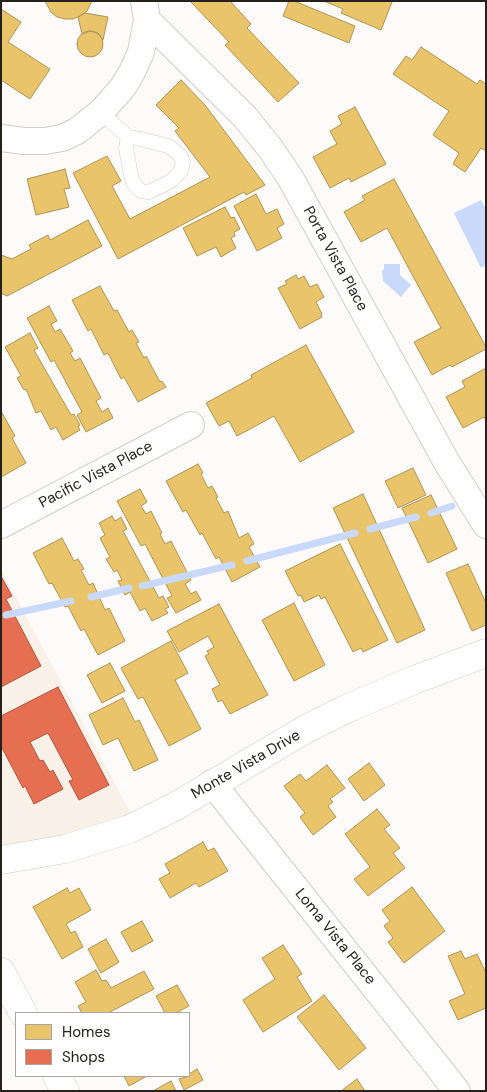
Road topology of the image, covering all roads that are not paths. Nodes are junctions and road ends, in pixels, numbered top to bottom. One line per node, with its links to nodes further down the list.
1 (145, 11): 2 (street); 7 (street, Porta Vista Place)
2 (101, 112): 3 (street); 4 (lane)
3 (1, 138)
4 (128, 138): 4 (lane)
5 (191, 425): 6 (street, Pacific Vista Place)
6 (1, 525)
7 (486, 525)
8 (486, 653): 9 (street, Monte Vista Drive)
9 (212, 783): 10 (street, Monte Vista Drive); 15 (street, Loma Vista Place)
10 (1, 860)
11 (1, 972): 12 (street)
12 (22, 1012)
13 (58, 1077): 14 (street)
14 (65, 1091)
15 (457, 1091)

